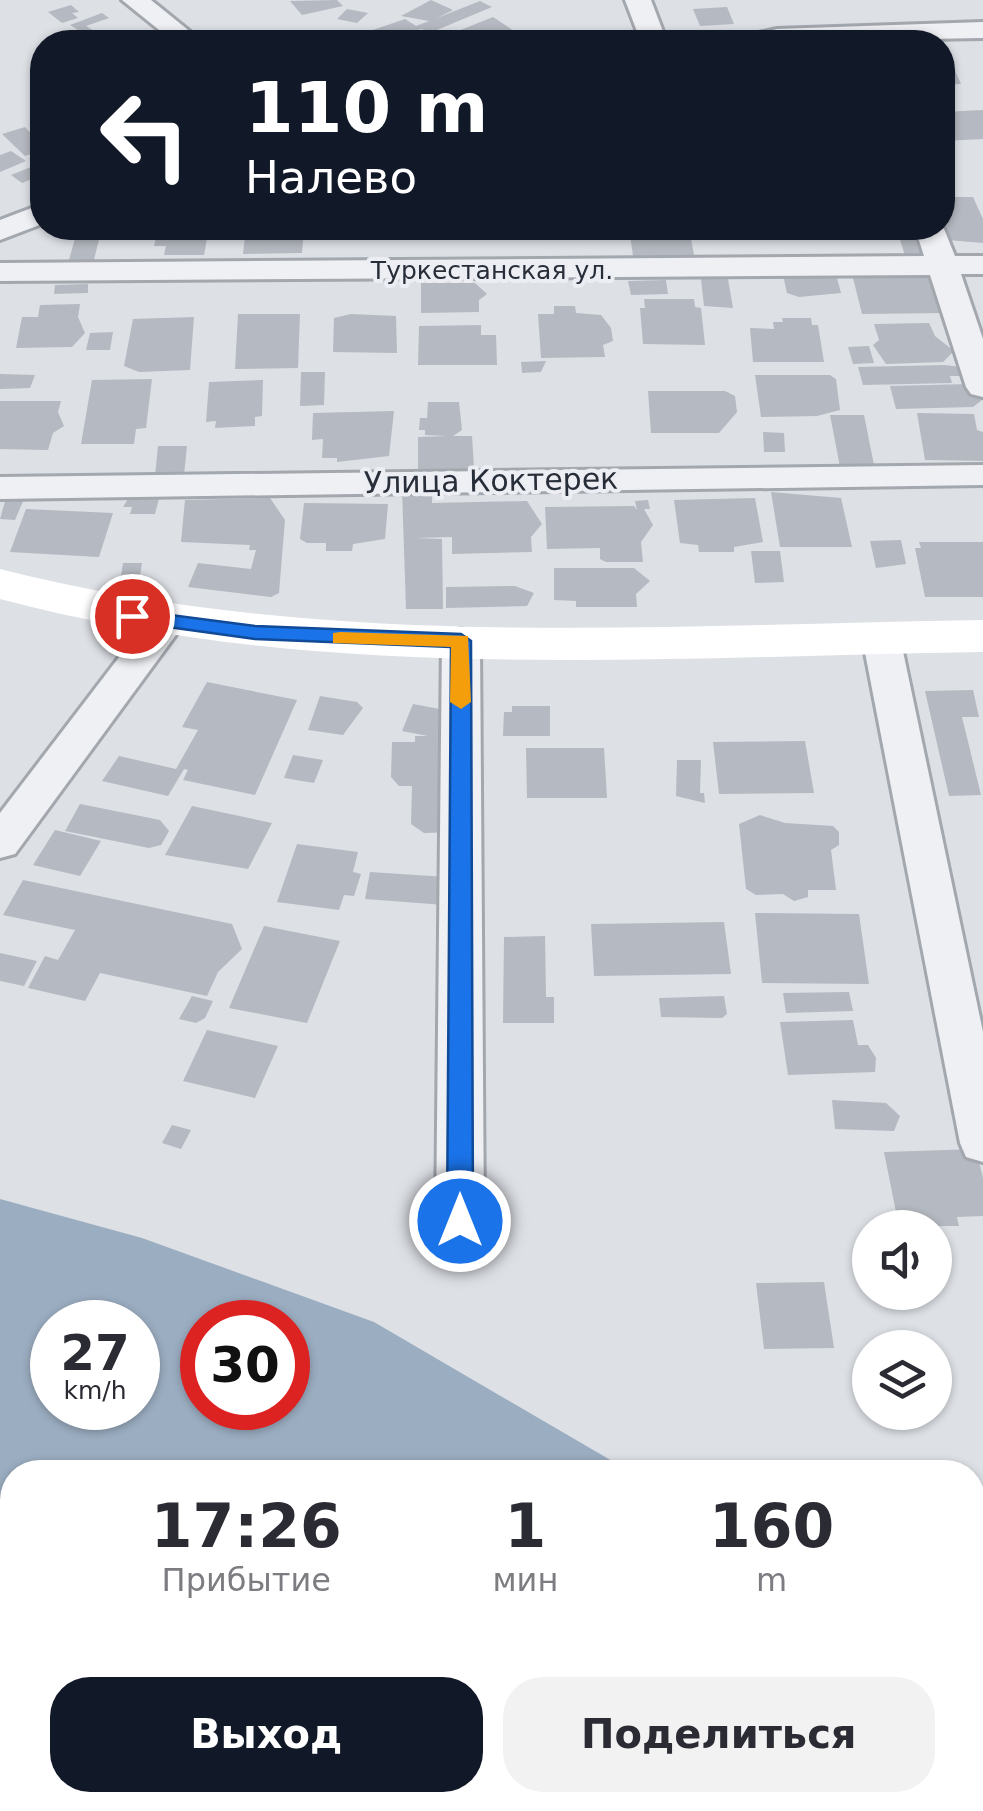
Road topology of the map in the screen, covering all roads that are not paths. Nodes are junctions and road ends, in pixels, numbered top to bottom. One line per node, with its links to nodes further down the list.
1 (136, 0): 4 (street)
2 (638, 0): 5 (street)
3 (890, 7): 6 (street)
4 (175, 30)
5 (649, 30)
6 (785, 30)
7 (983, 30): 8 (street)
8 (955, 32)
9 (30, 218): 10 (street)
10 (0, 230)
11 (934, 240): 13 (street)
12 (983, 265): 13 (street, Туркестанская ул.)
13 (944, 266): 14 (street, Туркестанская ул.); 15 (street)
14 (0, 272)
15 (983, 387)
16 (983, 475): 17 (street, Улица Коктерек)
17 (0, 488)
18 (0, 584): 19 (main road)
19 (165, 623): 22 (main road); 23 (street)
20 (983, 636): 21 (main road)
21 (881, 637): 22 (main road); 24 (street)
22 (461, 641): 25 (street)
23 (0, 842)
24 (983, 1143)
25 (460, 1221)

